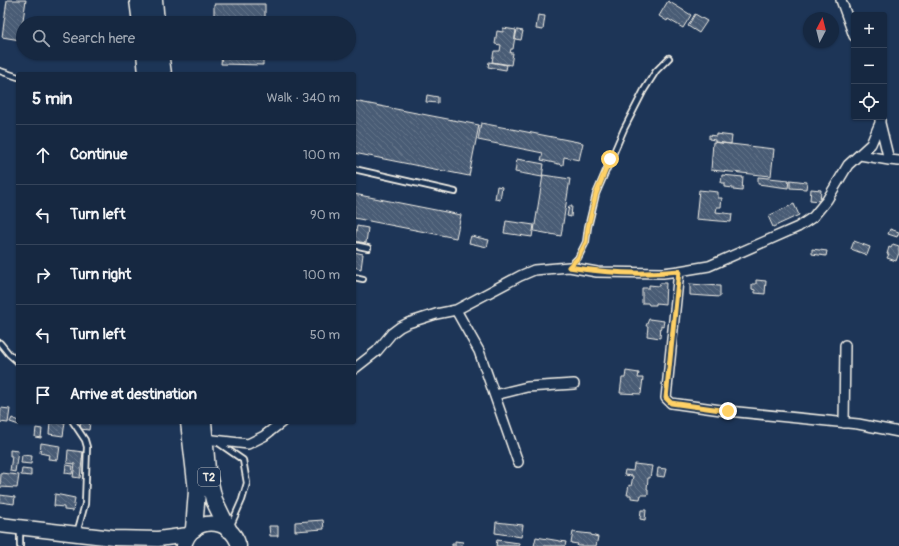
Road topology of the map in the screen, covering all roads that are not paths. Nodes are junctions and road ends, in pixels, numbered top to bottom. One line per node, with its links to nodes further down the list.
1 (138, 0): 4 (highway)
2 (154, 0): 5 (highway)
3 (842, 0): 6 (street)
4 (140, 16)
5 (155, 16)
6 (851, 27)
7 (669, 58): 22 (lane)
8 (146, 60): 11 (highway)
9 (161, 60): 12 (highway)
10 (0, 71): 13 (lane)
11 (147, 72)
12 (163, 72)
13 (16, 76)
14 (880, 120): 15 (street); 16 (street)
15 (860, 155): 16 (street); 23 (street)
16 (889, 160): 17 (street)
17 (899, 161)
18 (356, 169): 19 (lane)
19 (455, 192)
20 (356, 245): 21 (lane)
21 (368, 248)
22 (569, 267): 23 (street); 26 (street)
23 (679, 271): 33 (street)
24 (356, 277): 25 (lane)
25 (363, 279)
26 (456, 310): 30 (street); 32 (street)
27 (0, 343): 29 (lane)
28 (845, 345): 33 (street)
29 (16, 360)
30 (356, 367)
31 (574, 384): 32 (street)
32 (495, 396): 40 (street)
33 (844, 423): 38 (street)
34 (74, 424): 44 (lane)
35 (189, 424): 45 (highway, T2)
36 (204, 424): 39 (highway, T2)
37 (279, 424): 39 (street)
38 (899, 432)
39 (209, 439): 43 (highway, T2); 43 (lane)
40 (518, 462)
41 (0, 525): 42 (main road)
42 (20, 528): 44 (main road); 47 (lane)
43 (228, 529): 45 (main road); 49 (main road)
44 (77, 534): 46 (main road)
45 (189, 537): 46 (main road)
46 (114, 540): 48 (main road)
47 (20, 546)
48 (140, 546)
49 (239, 546)

